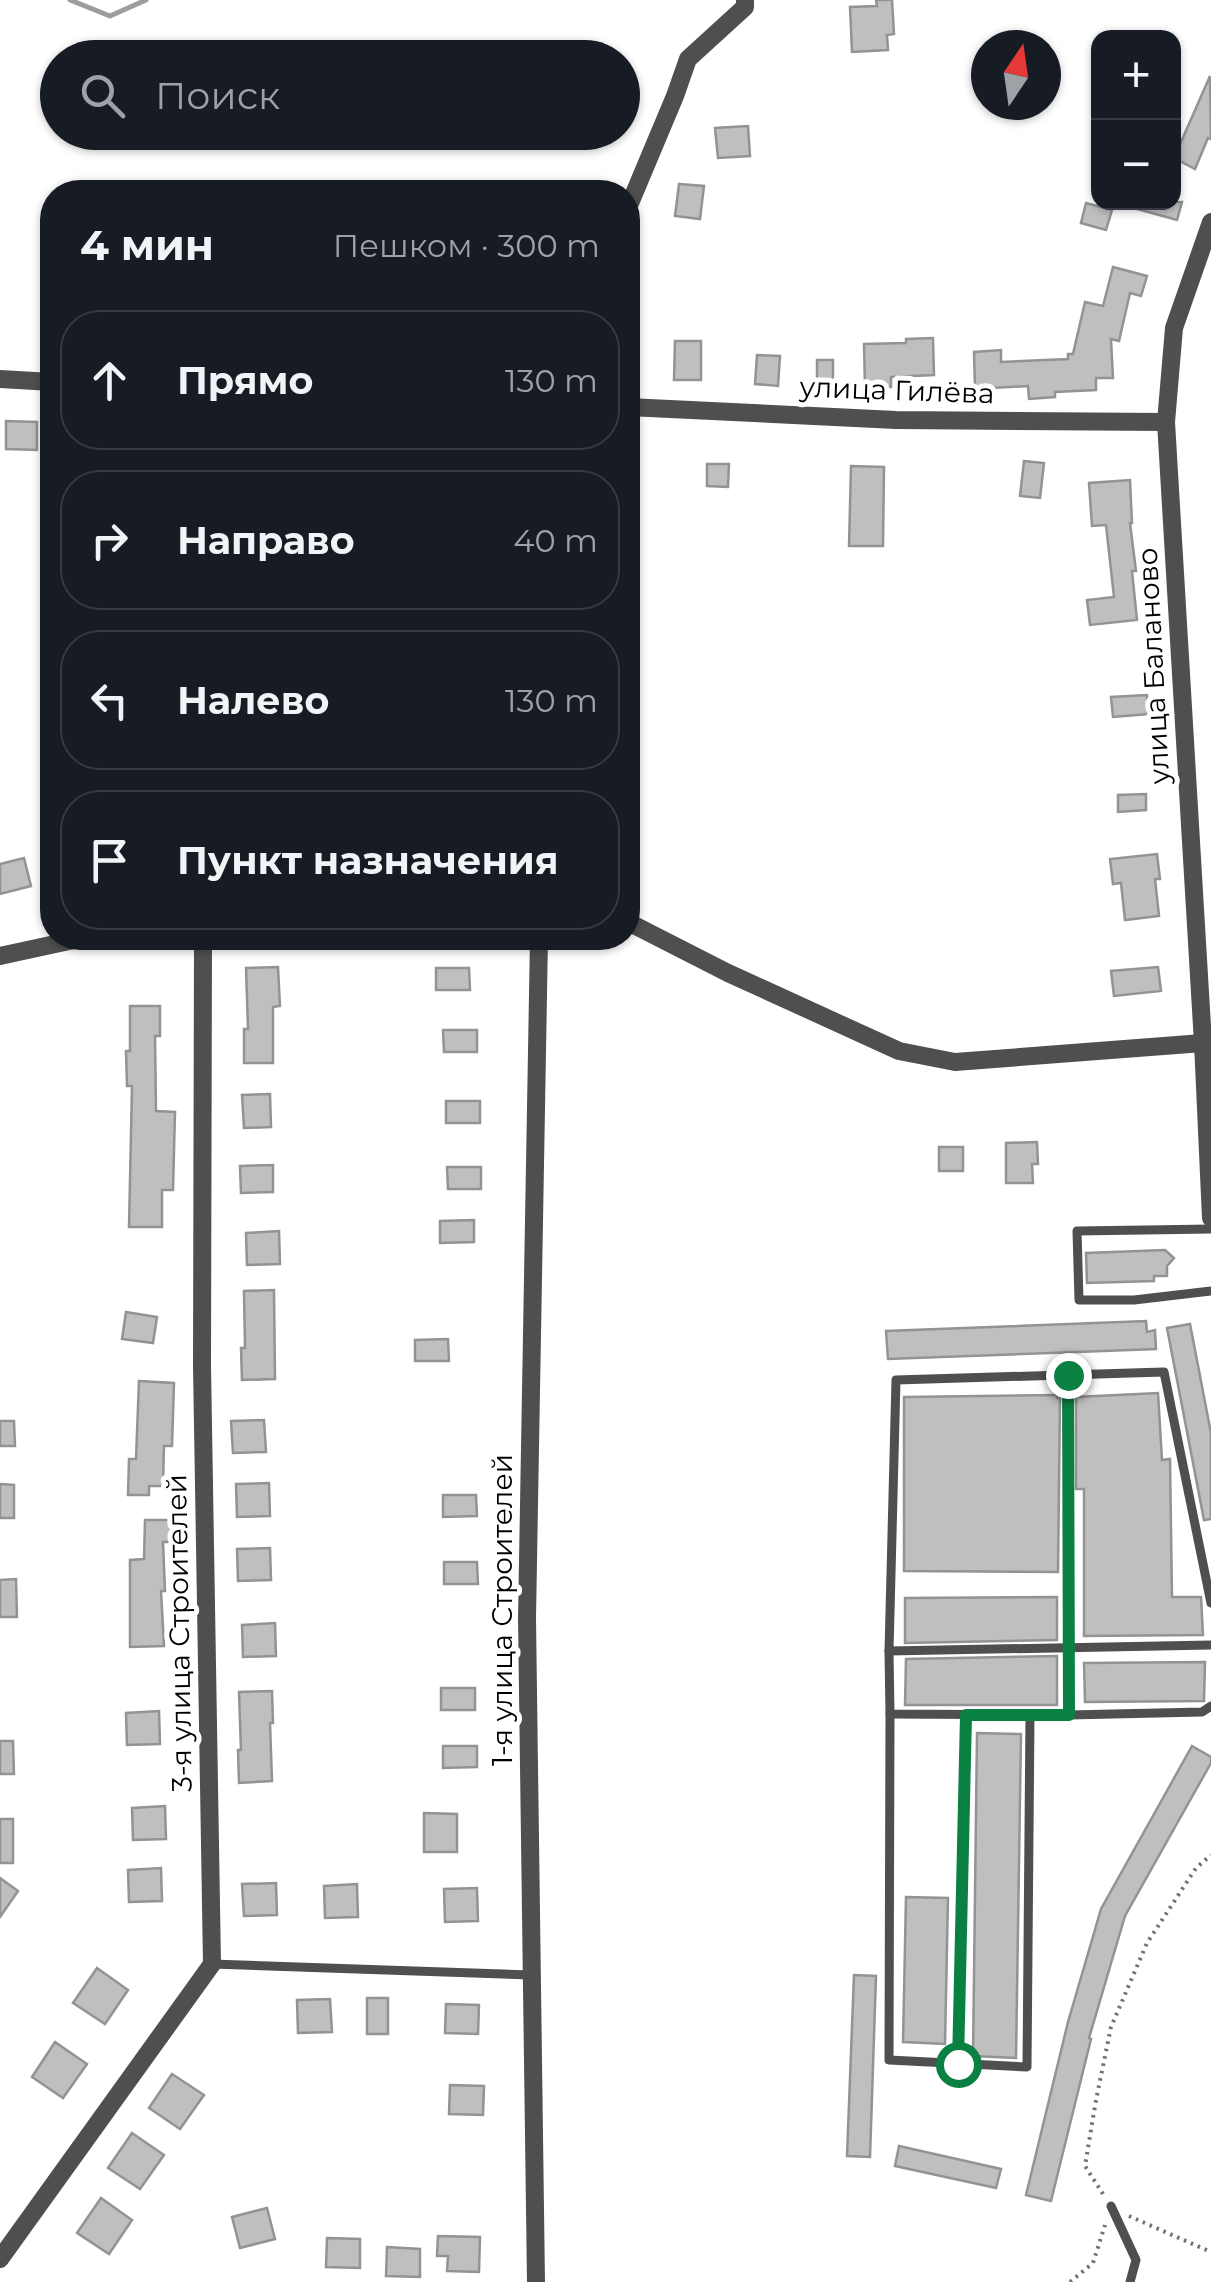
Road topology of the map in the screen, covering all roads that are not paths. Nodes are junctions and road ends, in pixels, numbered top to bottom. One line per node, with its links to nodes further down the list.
1 (745, 0): 2 (street)
2 (640, 180)
3 (1211, 222): 4 (street, улица Баланово)
4 (1205, 255): 8 (street, улица Баланово)
5 (0, 379): 6 (street)
6 (40, 381)
7 (640, 408): 8 (street, улица Гилёва)
8 (1166, 422): 14 (street, улица Баланово)
9 (640, 928): 14 (street)
10 (40, 947): 13 (street)
11 (202, 950): 31 (street, 3-я улица Строителей)
12 (538, 950): 32 (street, 1-я улица Строителей)
13 (0, 956)
14 (1203, 1043): 15 (street, улица Баланово)
15 (1209, 1112): 16 (street, улица Баланово)
16 (1211, 1218)
17 (1211, 1229): 18 (lane)
18 (1211, 1291)
19 (1068, 1375): 21 (lane); 24 (lane); 25 (lane)
20 (1211, 1532): 21 (lane)
21 (1196, 1534): 22 (lane)
22 (1211, 1603)
23 (1211, 1645): 24 (lane)
24 (1070, 1648): 25 (lane); 30 (lane)
25 (890, 1651): 27 (lane)
26 (1211, 1706): 30 (lane)
27 (890, 1714): 28 (lane); 33 (lane)
28 (966, 1715): 29 (lane); 33 (lane)
29 (1030, 1715): 30 (lane); 33 (lane)
30 (1069, 1715)
31 (212, 1964): 32 (lane); 35 (street)
32 (532, 1975): 36 (street, 1-я улица Строителей)
33 (958, 2064)
34 (1111, 2206): 37 (lane)
35 (3, 2249)
36 (536, 2282)
37 (1130, 2282)

